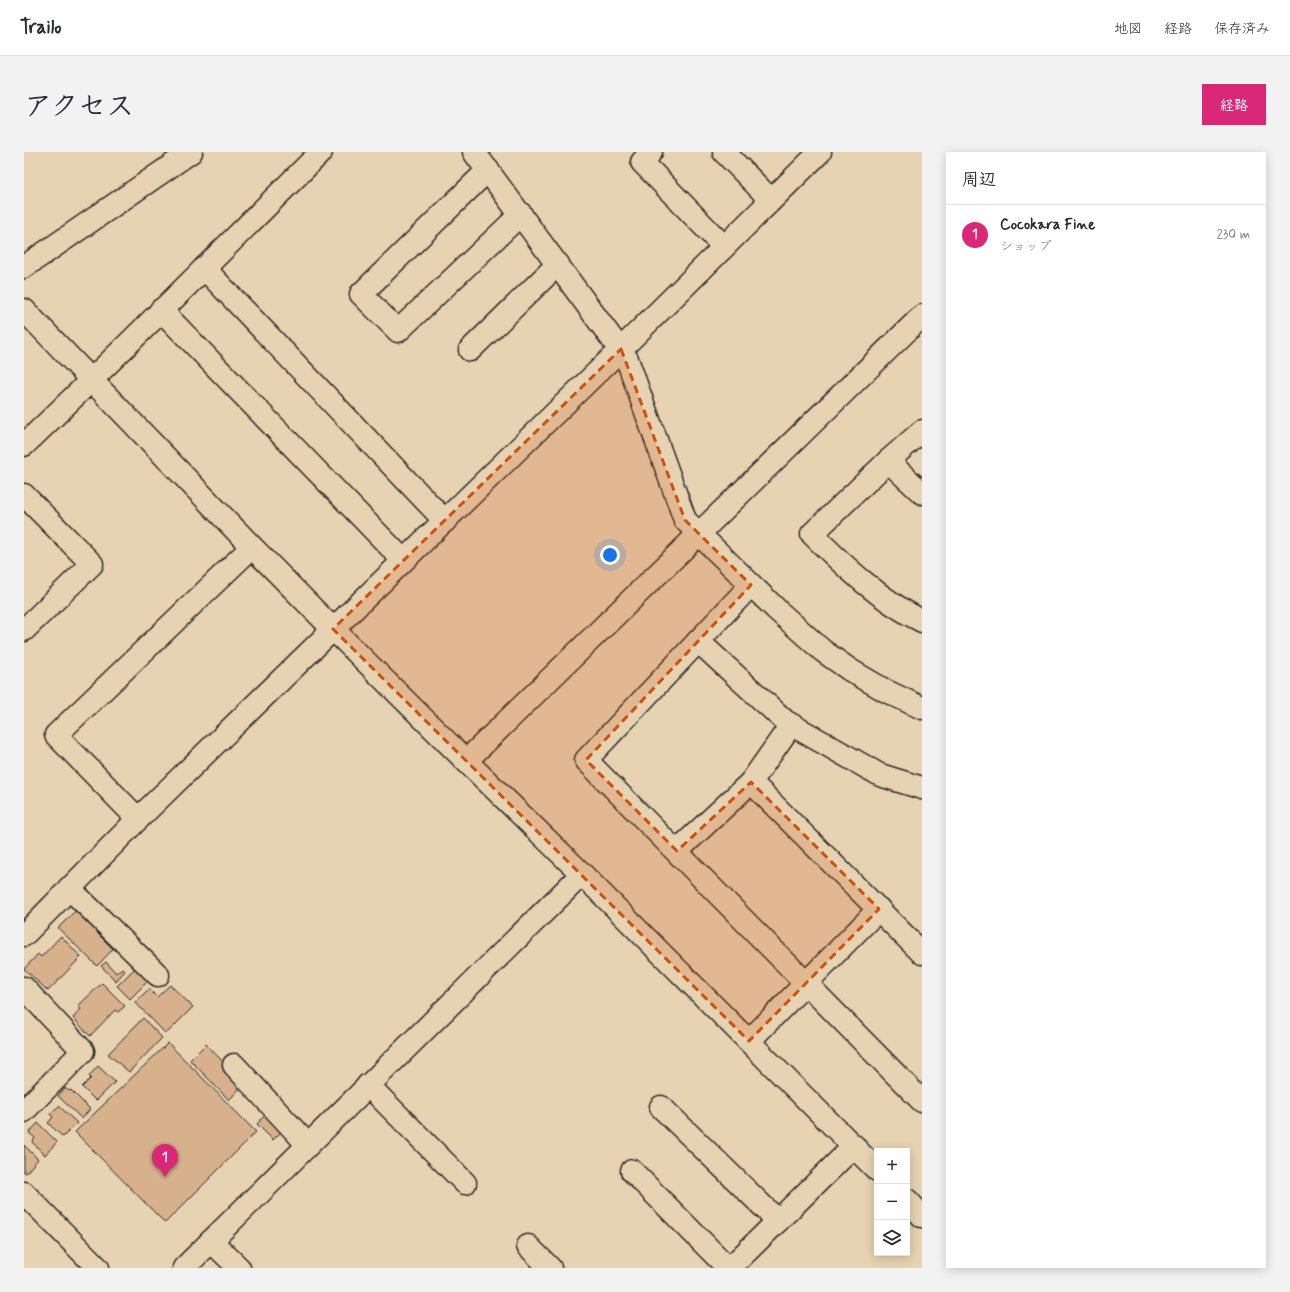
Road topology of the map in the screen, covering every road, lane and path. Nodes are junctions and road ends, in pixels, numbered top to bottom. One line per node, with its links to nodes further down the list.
1 (191, 152): 12 (street)
2 (321, 152): 13 (street)
3 (474, 152): 7 (street)
4 (652, 152): 10 (street)
5 (724, 152): 8 (street)
6 (820, 152): 8 (street)
7 (488, 170): 9 (street); 9 (street)
8 (771, 200): 10 (street)
9 (521, 214): 11 (street)
10 (724, 247): 17 (street)
11 (558, 264): 17 (street); 18 (street)
12 (25, 265)
13 (204, 268): 15 (street); 25 (street)
14 (24, 310): 19 (street)
15 (161, 310): 19 (street); 28 (street)
16 (922, 316): 26 (street)
17 (621, 349): 25 (street); 26 (street)
18 (470, 350)
19 (92, 381): 21 (street); 27 (street)
20 (922, 432): 22 (street)
21 (24, 445)
22 (888, 461): 23 (street); 30 (street)
23 (922, 492)
24 (24, 495): 32 (street)
25 (445, 521): 28 (street)
26 (699, 534): 29 (street); 36 (street)
27 (252, 547): 31 (street); 39 (street)
28 (403, 560): 31 (street)
29 (750, 585): 33 (street); 34 (street)
30 (922, 621)
31 (333, 629): 36 (street); 39 (street)
32 (24, 630)
33 (698, 640): 35 (street); 40 (street)
34 (922, 708)
35 (791, 725): 37 (street); 38 (street)
36 (466, 761): 41 (street)
37 (752, 782): 40 (street); 43 (street)
38 (922, 788)
39 (138, 819): 42 (street)
40 (677, 851): 47 (street)
41 (582, 874): 49 (street); 51 (street)
42 (69, 888): 44 (street); 46 (street)
43 (879, 909): 45 (street); 47 (street)
44 (24, 935)
45 (922, 953)
46 (158, 975)
47 (805, 982): 49 (street); 52 (street)
48 (24, 988): 54 (street)
49 (749, 1041): 56 (street)
50 (234, 1065): 55 (street)
51 (368, 1085): 55 (street); 59 (street)
52 (922, 1100)
53 (661, 1107): 63 (street)
54 (24, 1111)
55 (308, 1145): 64 (street)
56 (854, 1146): 57 (street); 63 (street)
57 (874, 1167)
58 (632, 1171): 70 (street)
59 (465, 1183)
60 (24, 1193): 66 (street)
61 (910, 1203): 62 (street)
62 (922, 1216)
63 (778, 1221): 70 (street)
64 (211, 1241): 67 (street); 68 (street)
65 (528, 1246): 69 (street)
66 (98, 1268)
67 (184, 1268)
68 (239, 1268)
69 (550, 1268)
70 (729, 1268)

